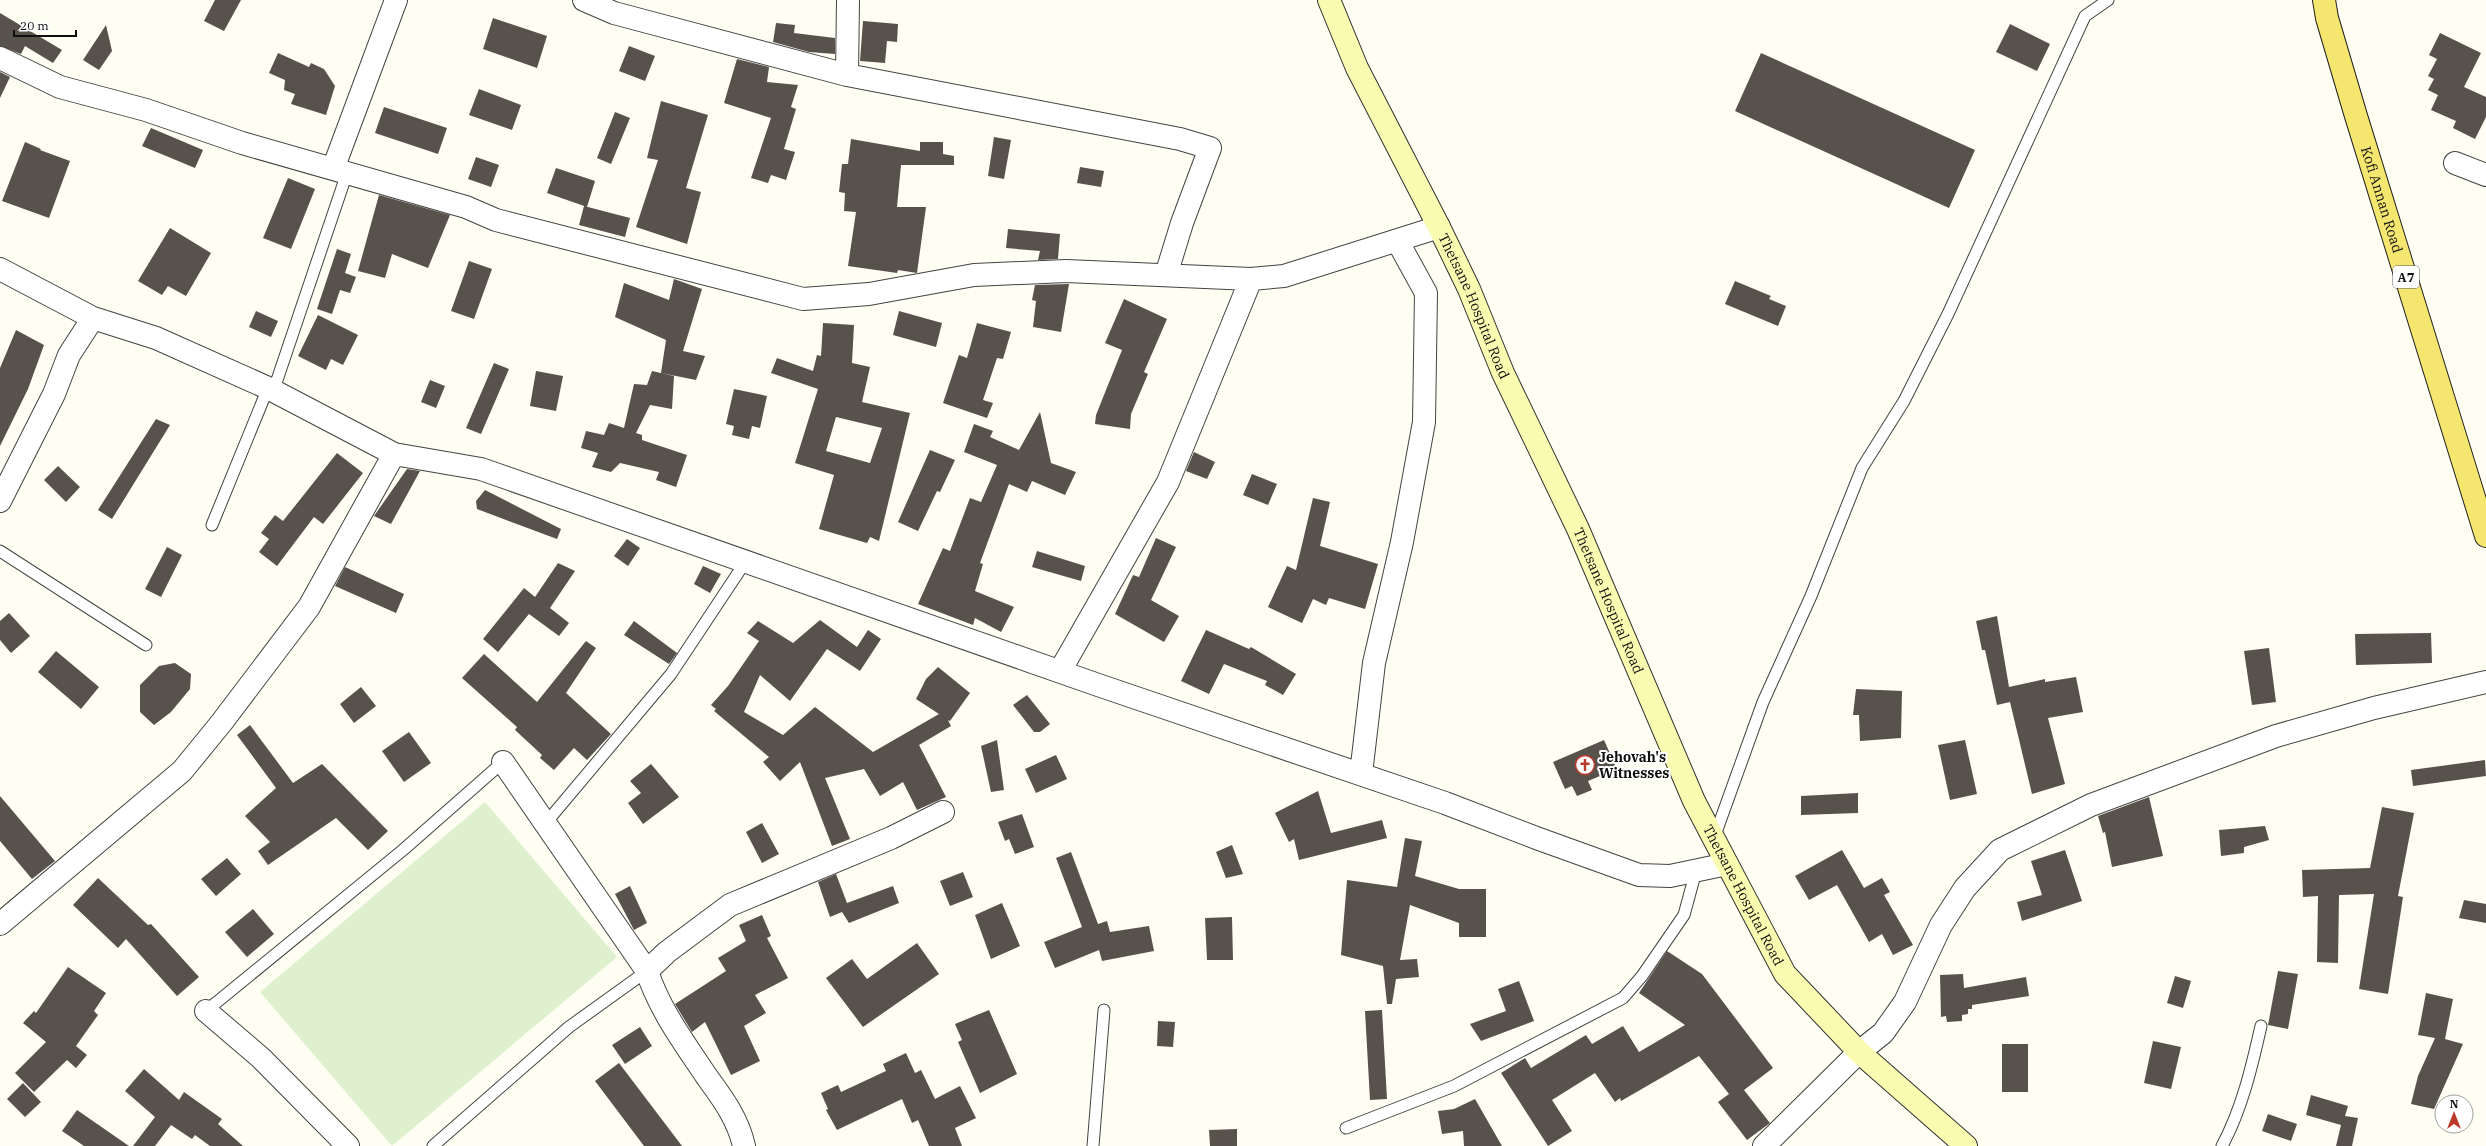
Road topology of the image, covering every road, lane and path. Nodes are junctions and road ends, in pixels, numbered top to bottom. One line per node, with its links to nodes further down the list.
1 (396, 0): 10 (street)
2 (584, 0): 8 (street)
3 (848, 0): 8 (street)
4 (1329, 0): 12 (main road, Thetsane Hospital Road)
5 (2108, 0): 32 (lane)
6 (2324, 0): 22 (main road, Kofi Annan Road / A7)
7 (0, 58): 10 (street)
8 (846, 75): 15 (street)
9 (2455, 163): 11 (street)
10 (340, 171): 15 (street); 18 (lane)
11 (2486, 175)
12 (1440, 227): 13 (street); 32 (main road, Thetsane Hospital Road)
13 (1398, 242): 16 (street); 29 (street)
14 (0, 269): 17 (street)
15 (1166, 275): 16 (street)
16 (1251, 279): 26 (street)
17 (93, 318): 18 (street); 20 (street)
18 (270, 390): 19 (street); 21 (lane)
19 (394, 454): 24 (street); 35 (street)
20 (0, 501)
21 (212, 525)
22 (2486, 536)
23 (0, 551): 25 (lane)
24 (746, 561): 26 (street); 31 (lane)
25 (146, 645)
26 (1060, 671): 29 (street)
27 (2486, 682): 40 (street)
28 (503, 762): 31 (street); 38 (lane)
29 (1361, 774): 34 (street)
30 (943, 812): 36 (street)
31 (545, 824): 36 (street)
32 (1713, 838): 33 (main road, Thetsane Hospital Road)
33 (1727, 864): 34 (street); 40 (main road, Thetsane Hospital Road)
34 (1696, 871): 41 (lane)
35 (0, 924)
36 (647, 971): 44 (lane); 45 (street)
37 (1104, 1010): 46 (lane)
38 (206, 1011): 43 (street)
39 (2261, 1026): 48 (lane)
40 (1859, 1052): 42 (street); 47 (main road, Thetsane Hospital Road)
41 (1346, 1128)
42 (1768, 1145)
43 (348, 1146)
44 (432, 1146)
45 (744, 1146)
46 (1093, 1146)
47 (1966, 1146)
48 (2222, 1146)

